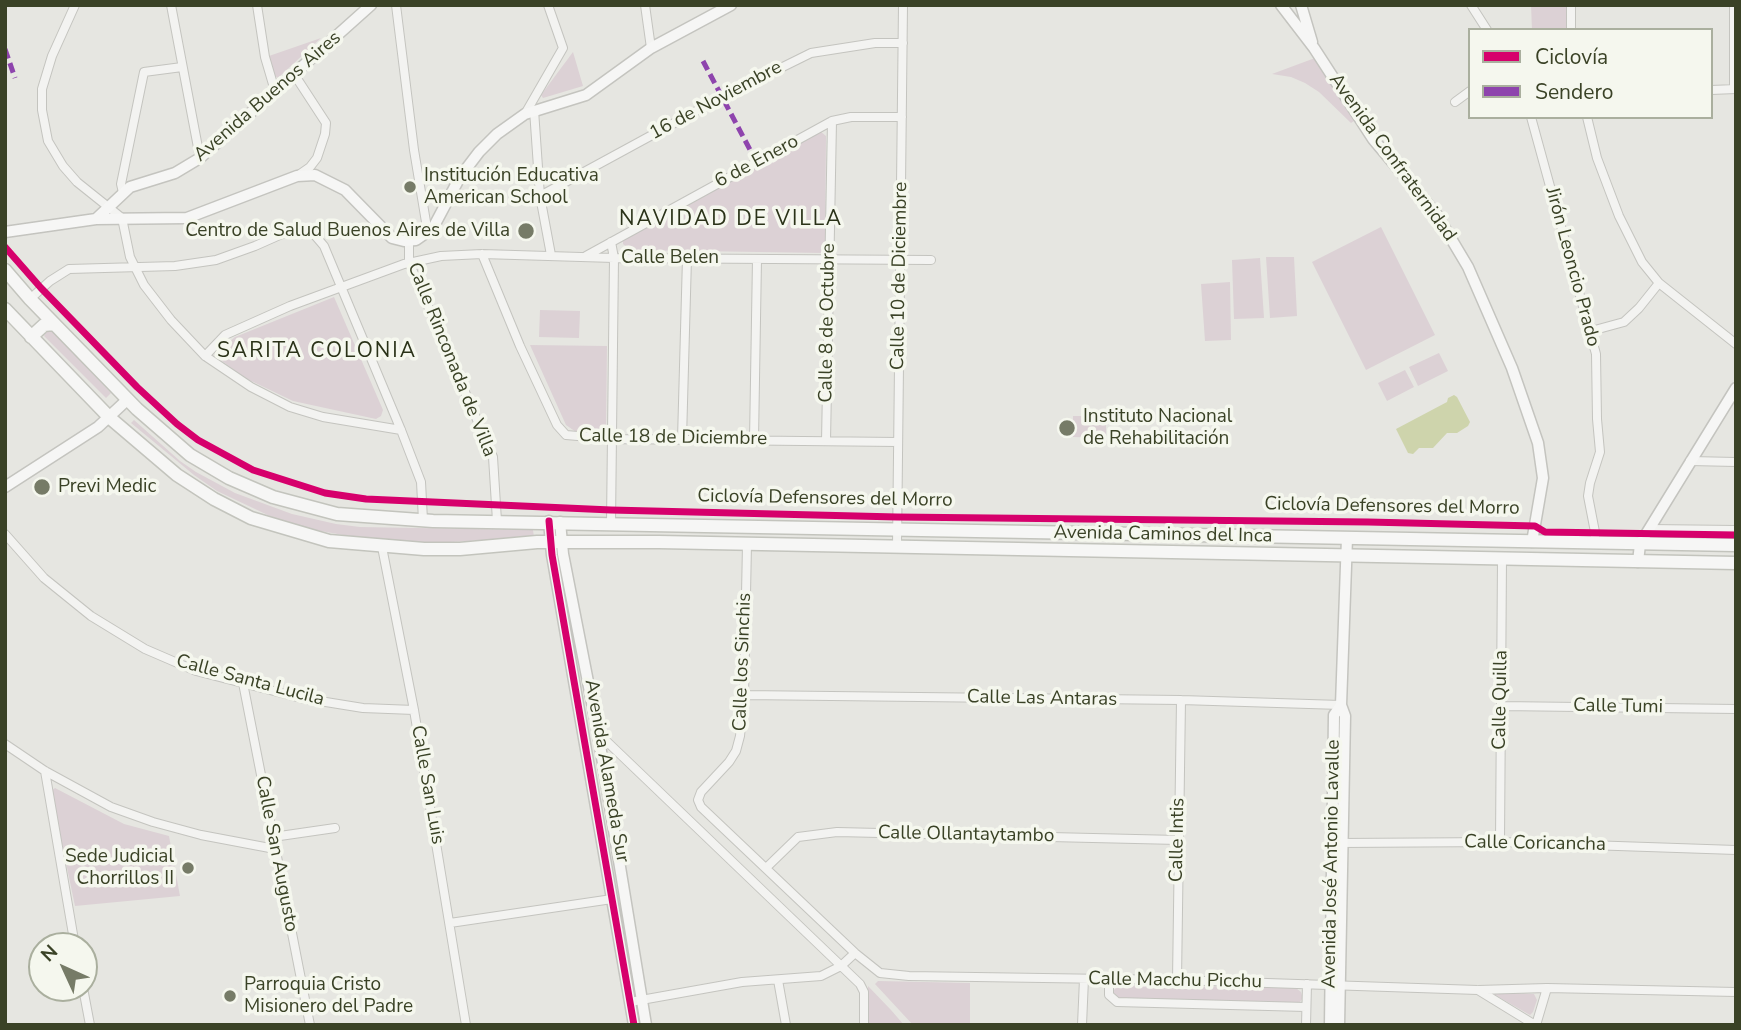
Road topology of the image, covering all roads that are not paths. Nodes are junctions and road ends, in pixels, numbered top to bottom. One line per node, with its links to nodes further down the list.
1 (75, 5): 36 (street)
2 (171, 5): 20 (street)
3 (257, 5): 24 (street)
4 (396, 5): 40 (street)
5 (548, 5): 27 (street)
6 (645, 5): 18 (street)
7 (903, 5): 17 (street, Calle 10 de Diciembre)
8 (1281, 5): 19 (street, Avenida Confraternidad)
9 (1301, 5): 19 (street)
10 (1471, 5): 15 (street)
11 (1571, 5): 16 (street)
12 (1734, 5): 22 (street)
13 (728, 6): 18 (street)
14 (363, 7): 21 (street, Avenida Buenos Aires)
15 (1485, 28)
16 (1571, 28)
17 (903, 43): 28 (street, Calle 10 de Diciembre); 35 (street, 16 de Noviembre)
18 (651, 48): 27 (street)
19 (1314, 48): 86 (street, Avenida Confraternidad)
20 (182, 67): 32 (street); 34 (street)
21 (294, 74): 24 (street, Avenida Buenos Aires); 33 (street)
22 (1735, 89): 23 (street)
23 (1713, 90)
24 (275, 91): 32 (street, Avenida Buenos Aires)
25 (1468, 92): 26 (street)
26 (1455, 102)
27 (530, 112): 35 (street); 40 (street)
28 (902, 117): 31 (street, 6 de Enero); 50 (street, Calle 10 de Diciembre)
29 (1532, 119): 60 (street, Jirón Leoncio Prado)
30 (1587, 119): 55 (street)
31 (832, 121): 42 (street, 6 de Enero); 49 (street, Calle 8 de Octubre)
32 (200, 158): 34 (street, Avenida Buenos Aires)
33 (297, 176): 37 (street); 41 (street)
34 (123, 193): 36 (street, Avenida Buenos Aires)
35 (540, 195): 44 (street)
36 (108, 207): 37 (street); 38 (street, Avenida Buenos Aires)
37 (122, 218): 38 (street); 53 (street)
38 (96, 219): 39 (street)
39 (5, 232)
40 (428, 234): 41 (street)
41 (409, 241): 52 (street, Calle Rinconada de Villa)
42 (611, 242): 45 (street, 6 de Enero); 46 (street)
43 (482, 254): 44 (street, Calle Belen); 52 (street, Calle Belen); 68 (street, Calle 18 de Diciembre)
44 (551, 255): 45 (street, Calle Belen)
45 (583, 257): 46 (street, Calle Belen)
46 (614, 258): 47 (street, Calle Belen); 68 (street)
47 (687, 258): 48 (street, Calle Belen); 69 (street)
48 (757, 259): 49 (street, Calle Belen); 70 (street)
49 (829, 260): 50 (street, Calle Belen); 71 (street, Calle 8 de Octubre)
50 (900, 260): 51 (street, Calle Belen); 72 (street, Calle 10 de Diciembre)
51 (931, 260)
52 (409, 262): 56 (street, Calle Belen); 77 (street, Calle Rinconada de Villa)
53 (133, 266): 56 (street); 57 (street); 63 (street)
54 (5, 270): 57 (main road, Avenida Caminos del Inca)
55 (1659, 283): 60 (street); 62 (street)
56 (340, 287): 63 (street, Calle Belen); 67 (street)
57 (30, 299): 59 (main road, Avenida Caminos del Inca)
58 (5, 309): 61 (main road, Avenida Caminos del Inca)
59 (54, 324): 61 (main road); 65 (main road, Avenida Caminos del Inca)
60 (1591, 331): 87 (street, Jirón Leoncio Prado)
61 (31, 337): 66 (main road, Avenida Caminos del Inca)
62 (1736, 344)
63 (205, 356): 67 (street)
64 (1734, 395): 73 (street)
65 (128, 399): 66 (street); 76 (main road, Avenida Caminos del Inca)
66 (110, 418): 75 (street); 91 (main road, Avenida Caminos del Inca)
67 (401, 430): 76 (street)
68 (612, 439): 69 (street, Calle 18 de Diciembre); 79 (street)
69 (682, 439): 70 (street, Calle 18 de Diciembre)
70 (754, 440): 71 (street, Calle 18 de Diciembre)
71 (826, 441): 72 (street, Calle 18 de Diciembre)
72 (898, 442): 80 (street, Calle 10 de Diciembre)
73 (1690, 461): 74 (street); 81 (street)
74 (1736, 462)
75 (5, 487)
76 (423, 520): 77 (main road, Avenida Caminos del Inca)
77 (497, 521): 78 (main road, Avenida Caminos del Inca)
78 (554, 522): 79 (main road, Avenida Caminos del Inca); 85 (street, Avenida Alameda Sur)
79 (611, 523): 80 (main road, Avenida Caminos del Inca)
80 (897, 529): 84 (main road, Avenida Caminos del Inca); 92 (street, Calle 10 de Diciembre)
81 (1649, 529): 82 (street); 89 (street)
82 (1736, 530)
83 (5, 534): 98 (street, Calle Santa Lucila)
84 (1347, 538): 86 (main road, Avenida Caminos del Inca); 93 (street, Avenida José Antonio Lavalle)
85 (556, 542): 88 (main road, Avenida Caminos del Inca); 91 (main road, Avenida Caminos del Inca); 105 (street, Avenida Alameda Sur); 117 (street, Avenida Alameda Sur)
86 (1532, 542): 87 (main road, Avenida Caminos del Inca); 95 (street, Avenida Confraternidad)
87 (1595, 543): 89 (main road, Avenida Caminos del Inca)
88 (747, 544): 92 (main road, Avenida Caminos del Inca); 99 (street, Calle los Sinchis)
89 (1640, 544): 90 (main road, Avenida Caminos del Inca); 96 (street)
90 (1736, 545)
91 (382, 547): 104 (street, Calle San Luis)
92 (897, 547): 93 (main road, Avenida Caminos del Inca)
93 (1346, 555): 94 (main road, Avenida Caminos del Inca); 101 (street, Avenida José Antonio Lavalle)
94 (1503, 559): 95 (main road, Avenida Caminos del Inca); 102 (street, Calle Quilla)
95 (1532, 559): 96 (main road, Avenida Caminos del Inca)
96 (1638, 562): 97 (main road, Avenida Caminos del Inca)
97 (1736, 563)
98 (243, 683): 104 (street, Calle Santa Lucila); 110 (street, Calle San Augusto)
99 (744, 695): 100 (street, Calle Las Antaras); 108 (street, Calle los Sinchis)
100 (1181, 700): 101 (street, Calle Las Antaras); 111 (street, Calle Intis)
101 (1341, 705): 113 (street, Avenida José Antonio Lavalle)
102 (1501, 706): 103 (street, Calle Tumi); 112 (street, Calle Quilla)
103 (1736, 709)
104 (414, 710): 118 (street, Calle San Luis)
105 (598, 733): 121 (street); 131 (street, Avenida Alameda Sur)
106 (5, 744): 107 (street)
107 (46, 772): 114 (street); 119 (street)
108 (701, 807): 116 (street, Calle Macchu Picchu)
109 (335, 828): 110 (street)
110 (273, 837): 114 (street, Calle San Augusto)
111 (1178, 840): 116 (street, Calle Ollantaytambo); 125 (street, Calle Intis)
112 (1500, 842): 113 (street, Calle Coricancha); 115 (street, Calle Coricancha)
113 (1338, 843): 127 (street, Avenida José Antonio Lavalle)
114 (275, 849): 135 (street, Calle San Augusto)
115 (1736, 850)
116 (766, 868): 120 (street, Calle Macchu Picchu)
117 (612, 899): 118 (street); 131 (street, Avenida Alameda Sur)
118 (450, 923): 136 (street, Calle San Luis)
119 (73, 932)
120 (855, 953): 121 (street); 122 (street, Calle Macchu Picchu)
121 (841, 966): 124 (street); 140 (street)
122 (1084, 979): 123 (street, Calle Macchu Picchu); 141 (street)
123 (1109, 979): 125 (street, Calle Macchu Picchu); 133 (street)
124 (778, 980): 131 (street); 139 (street)
125 (1177, 981): 126 (street, Calle Macchu Picchu)
126 (1307, 984): 127 (street, Calle Macchu Picchu); 133 (street)
127 (1335, 984): 129 (street, Calle Macchu Picchu); 143 (street, Avenida José Antonio Lavalle); 144 (street, Avenida José Antonio Lavalle)
128 (1547, 988): 129 (street, Calle Macchu Picchu); 130 (street, Calle Macchu Picchu); 145 (street)
129 (1478, 990): 145 (street)
130 (1736, 992)
131 (636, 1001): 137 (street, Avenida Alameda Sur); 138 (street, Avenida Alameda Sur)
132 (86, 1002): 134 (street)
133 (1306, 1007): 142 (street)
134 (90, 1025)
135 (310, 1025)
136 (466, 1025)
137 (634, 1025)
138 (646, 1025)
139 (786, 1025)
140 (864, 1025)
141 (1082, 1025)
142 (1306, 1025)
143 (1330, 1025)
144 (1339, 1025)
145 (1536, 1025)

